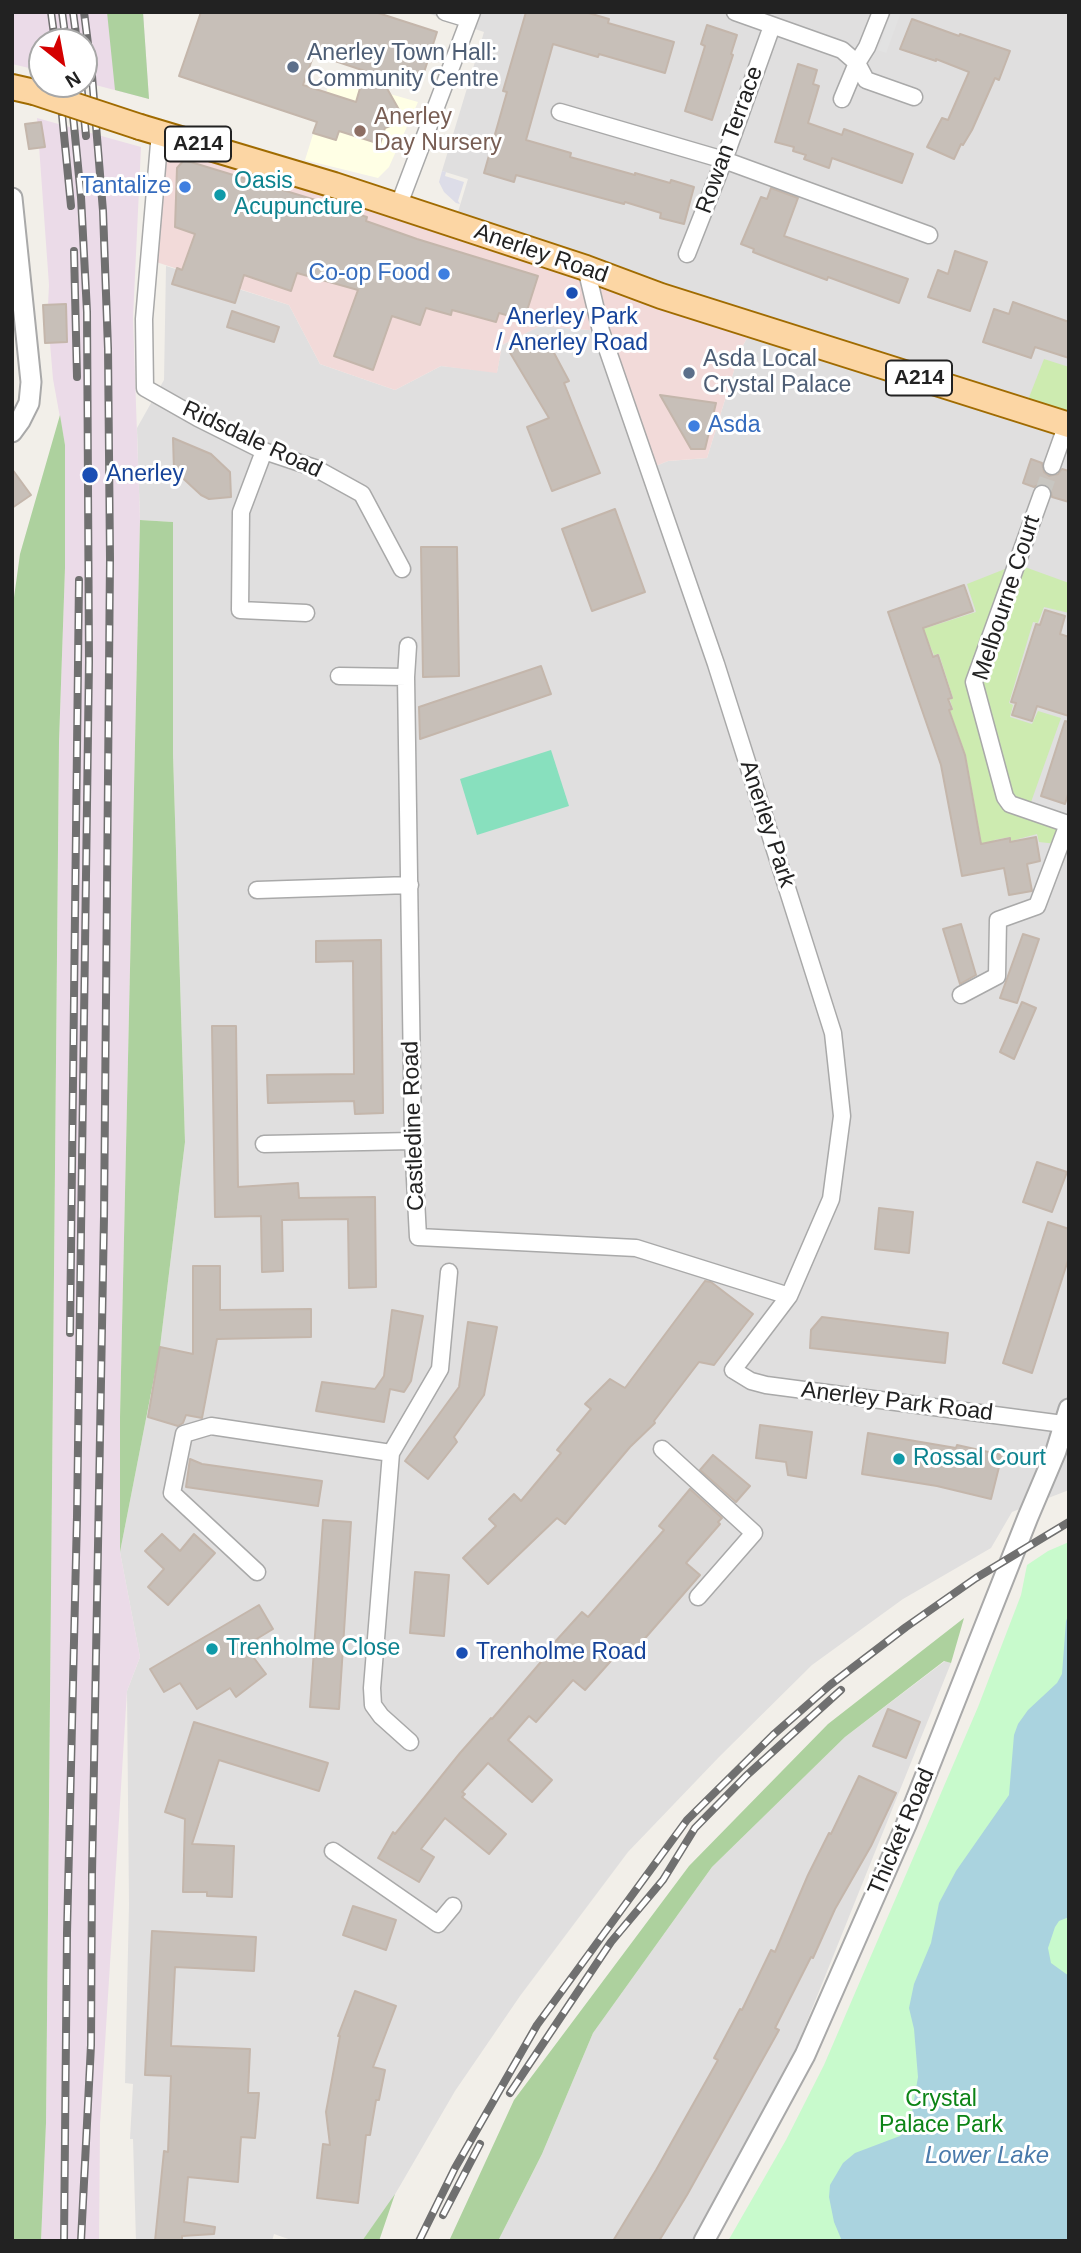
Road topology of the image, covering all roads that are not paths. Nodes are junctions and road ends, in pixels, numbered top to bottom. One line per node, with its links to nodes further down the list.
1 (445, 12): 4 (street)
2 (735, 12): 5 (street)
3 (881, 12): 6 (street)
4 (470, 16): 14 (street)
5 (772, 26): 6 (street); 12 (street, Rowan Terrace)
6 (857, 64): 8 (street); 9 (street)
7 (23, 90): 11 (main road, Anerley Road / A214, bridge)
8 (914, 97)
9 (842, 99)
10 (560, 112): 12 (street)
11 (150, 130): 14 (main road, Anerley Road / A214); 21 (street, Ridsdale Road)
12 (724, 160): 15 (street); 16 (street, Rowan Terrace)
13 (12, 198): 18 (street)
14 (398, 207): 17 (main road, Anerley Road / A214)
15 (929, 235)
16 (687, 254)
17 (586, 268): 19 (main road, Anerley Road / A214); 36 (street, Anerley Park)
18 (17, 293): 20 (street)
19 (1068, 424): 22 (street)
20 (12, 432)
21 (264, 451): 24 (street, Ridsdale Road); 25 (street)
22 (1052, 466)
23 (1042, 494): 29 (street, Melbourne Court)
24 (402, 569)
25 (306, 613)
26 (408, 646): 28 (street, Castledine Road)
27 (339, 676): 28 (street)
28 (406, 677): 30 (street, Castledine Road)
29 (1068, 822): 32 (street, Melbourne Court)
30 (410, 885): 31 (street); 33 (street, Castledine Road)
31 (257, 890)
32 (961, 995)
33 (413, 1140): 34 (street); 36 (street, Castledine Road)
34 (264, 1144)
35 (449, 1272): 40 (street)
36 (789, 1296): 37 (street, Anerley Park)
37 (733, 1370): 38 (street, Anerley Park Road)
38 (1066, 1416): 46 (street, Thicket Road)
39 (662, 1449): 42 (street)
40 (391, 1453): 41 (street); 43 (street)
41 (257, 1572)
42 (698, 1597)
43 (410, 1742)
44 (333, 1850): 45 (street)
45 (453, 1906)
46 (704, 2241)

